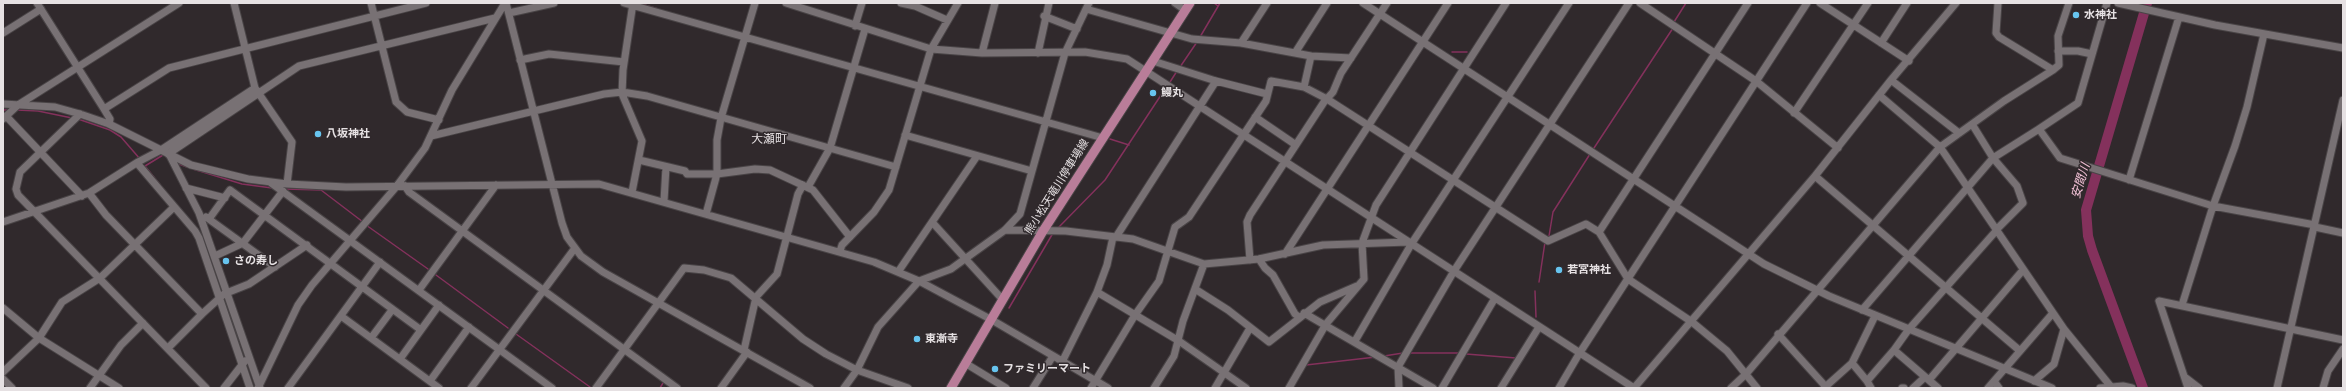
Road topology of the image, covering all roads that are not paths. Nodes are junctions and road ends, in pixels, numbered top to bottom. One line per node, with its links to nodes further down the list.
1 (179, 3): 75 (street)
2 (234, 3): 60 (street)
3 (371, 3): 42 (street)
4 (426, 3): 42 (street)
5 (505, 3): 40 (street); 45 (street)
6 (554, 3): 40 (street)
7 (624, 3): 35 (street)
8 (755, 3): 54 (street)
9 (786, 3): 48 (street)
10 (862, 3): 48 (street)
11 (902, 3): 36 (street)
12 (958, 3): 46 (street)
13 (995, 3): 63 (street)
14 (1049, 3): 43 (street)
15 (1175, 3): 39 (street)
16 (1266, 3): 56 (street)
17 (1327, 3): 64 (street)
18 (1363, 3): 41 (street)
19 (1387, 3): 41 (street)
20 (1448, 3): 55 (street)
21 (1506, 3): 77 (street)
22 (1569, 3): 89 (street)
23 (1628, 3): 107 (street)
24 (1640, 3): 65 (street)
25 (1748, 3): 65 (street)
26 (1807, 3): 82 (street)
27 (1820, 3): 47 (street)
28 (1868, 3): 47 (street)
29 (1907, 3): 57 (street)
30 (1956, 3): 73 (street)
31 (1998, 3): 78 (street)
32 (2068, 3): 62 (street)
33 (2107, 3): 68 (street)
34 (2118, 3): 44 (street)
35 (633, 4): 54 (street); 74 (street)
36 (915, 5): 46 (street)
37 (39, 6): 51 (street); 75 (street)
38 (1088, 6): 50 (street); 52 (street)
39 (1187, 6): 52 (main road, 熊小松天竜川停車場線)
40 (509, 13): 71 (street)
41 (1380, 14): 55 (street); 70 (street)
42 (374, 16): 58 (street); 60 (street)
43 (1044, 16): 50 (street); 66 (street)
44 (2179, 17): 53 (street); 134 (street)
45 (495, 18): 58 (street); 102 (street)
46 (947, 20): 61 (street)
47 (1852, 25): 57 (street); 97 (street)
48 (855, 26): 49 (street)
49 (864, 29): 61 (street); 76 (street)
50 (1077, 29): 67 (street)
51 (3, 33)
52 (1170, 33): 56 (street); 72 (main road, 熊小松天竜川停車場線)
53 (2264, 34): 59 (street); 151 (street)
54 (744, 37): 76 (street); 100 (street)
55 (1423, 41): 77 (street); 106 (street)
56 (1241, 43): 64 (street)
57 (1882, 43): 73 (street)
58 (381, 46): 85 (street); 102 (street)
59 (2343, 48)
60 (246, 49): 85 (street); 95 (street)
61 (931, 49): 63 (street); 83 (street)
62 (2058, 51): 68 (street); 78 (street)
63 (982, 53): 66 (street)
64 (1295, 53): 69 (street)
65 (1716, 53): 82 (street); 132 (street)
66 (1038, 54): 67 (street)
67 (1065, 54): 79 (street); 103 (street)
68 (2092, 54): 108 (street)
69 (1311, 56): 70 (street); 84 (street)
70 (1351, 58): 90 (street)
71 (520, 60): 74 (street); 96 (street)
72 (1153, 61): 79 (main road, 熊小松天竜川停車場線); 81 (street)
73 (1909, 61): 80 (street)
74 (624, 62): 86 (street)
75 (78, 67): 93 (street); 95 (street)
76 (854, 68): 83 (street); 116 (street)
77 (1465, 69): 89 (street); 120 (street)
78 (2053, 70): 105 (street)
79 (1146, 71): 94 (street); 113 (main road, 熊小松天竜川停車場線)
80 (1891, 80): 88 (street); 109 (street)
81 (1216, 81): 87 (street); 94 (street)
82 (1756, 81): 97 (street); 150 (street)
83 (919, 86): 103 (street); 111 (street)
84 (1304, 87): 87 (street); 90 (street)
85 (257, 90): 118 (street); 121 (street); 136 (street)
86 (622, 92): 96 (street); 100 (street); 124 (street)
87 (1267, 94): 101 (street)
88 (1879, 95): 115 (street); 117 (street)
89 (1508, 98): 107 (street); 133 (street)
90 (1327, 99): 106 (street); 114 (street)
91 (2343, 100): 163 (street)
92 (3, 104): 93 (street)
93 (17, 106): 98 (street); 99 (street)
94 (1200, 106): 110 (street); 172 (street)
95 (104, 109): 104 (street)
96 (533, 110): 112 (street); 137 (street)
97 (1794, 113): 117 (street)
98 (6, 116): 119 (street)
99 (77, 117): 104 (street); 119 (street)
100 (721, 118): 116 (street); 130 (street)
101 (1255, 118): 110 (street); 114 (street)
102 (439, 120): 112 (street)
103 (1046, 123): 113 (street); 129 (street)
104 (109, 124): 118 (street)
105 (1972, 124): 109 (street); 123 (street)
106 (1369, 125): 120 (street); 144 (street)
107 (1549, 125): 132 (street); 153 (street)
108 (2039, 129): 123 (street); 134 (street)
109 (1959, 133): 115 (street)
110 (1243, 134): 126 (street); 181 (street)
111 (905, 135): 122 (street); 128 (street)
112 (431, 136): 141 (street)
113 (1103, 138): 166 (main road, 熊小松天竜川停車場線)
114 (1296, 144): 126 (street)
115 (1940, 147): 142 (street); 162 (street)
116 (830, 148): 128 (street); 140 (street)
117 (1838, 148): 131 (street)
118 (161, 150): 121 (street); 125 (street)
119 (41, 152): 147 (street); 154 (street)
120 (1411, 152): 133 (street); 158 (street)
121 (169, 155): 135 (street); 143 (street)
122 (977, 156): 129 (street); 161 (street)
123 (1993, 158): 142 (street); 167 (street)
124 (639, 160): 127 (street); 146 (street)
125 (140, 161): 147 (street); 152 (street)
126 (1284, 162): 144 (street); 187 (street)
127 (666, 167): 130 (street); 149 (street)
128 (896, 167): 171 (street)
129 (1032, 171): 164 (street)
130 (718, 174): 140 (street); 157 (street)
131 (1815, 176): 162 (street); 182 (street)
132 (1633, 179): 150 (street); 168 (street)
133 (1453, 180): 153 (street); 176 (street)
134 (2129, 180): 151 (street)
135 (271, 183): 136 (street); 145 (street)
136 (287, 184): 141 (street)
137 (551, 184): 138 (street); 146 (street); 179 (street)
138 (496, 185): 139 (street); 165 (street)
139 (406, 186): 141 (street); 165 (street)
140 (805, 186): 170 (street); 171 (street)
141 (396, 187): 173 (street)
142 (1967, 187): 167 (street); 185 (street)
143 (186, 188): 148 (street); 155 (street)
144 (1327, 189): 158 (street); 183 (street)
145 (283, 191): 156 (street); 173 (street)
146 (632, 192): 149 (street)
147 (86, 195): 154 (street); 177 (street)
148 (225, 198): 156 (street); 159 (street)
149 (664, 201): 157 (street)
150 (1675, 205): 182 (street); 197 (street)
151 (2212, 206): 163 (street); 213 (street)
152 (174, 207): 177 (street); 207 (street)
153 (1495, 208): 168 (street); 194 (street)
154 (35, 211): 160 (street); 196 (street)
155 (198, 214): 159 (street); 184 (street)
156 (264, 214): 174 (street); 178 (street)
157 (706, 214): 170 (street)
158 (1371, 218): 175 (street); 176 (street)
159 (209, 219): 174 (street)
160 (3, 222)
161 (932, 222): 186 (street); 195 (street)
162 (1873, 225): 185 (street); 205 (street)
163 (2315, 226): 169 (street); 232 (street)
164 (1005, 230): 166 (street); 186 (street)
165 (462, 231): 203 (street); 204 (street)
166 (1043, 231): 172 (street); 210 (main road, 熊小松天竜川停車場線)
167 (1996, 231): 193 (street); 201 (street)
168 (1599, 232): 197 (street)
169 (2343, 233)
170 (788, 236): 180 (street); 208 (street)
171 (850, 237): 180 (street)
172 (1115, 237): 181 (street); 206 (street)
173 (351, 240): 189 (street); 190 (street)
174 (243, 243): 184 (street); 192 (street)
175 (1362, 243): 176 (street); 183 (street); 199 (street)
176 (1412, 243): 194 (street); 240 (street)
177 (135, 245): 196 (street); 218 (street)
178 (307, 245): 190 (street); 192 (street)
179 (575, 248): 204 (street); 211 (street)
180 (840, 251): 195 (street)
181 (1169, 251): 191 (street); 219 (street)
182 (1750, 253): 205 (street); 225 (street)
183 (1285, 254): 188 (street)
184 (215, 256): 207 (street)
185 (1908, 256): 201 (street); 216 (street)
186 (964, 258): 198 (street); 210 (street)
187 (1250, 260): 188 (street); 191 (street)
188 (1259, 260): 220 (street)
189 (380, 262): 200 (street); 203 (street)
190 (331, 263): 200 (street); 273 (street)
191 (1204, 264): 202 (street)
192 (275, 267): 207 (street)
193 (2023, 270): 217 (street); 223 (street)
194 (1454, 271): 209 (street); 257 (street)
195 (898, 272): 198 (street)
196 (100, 278): 226 (street); 236 (street)
197 (1628, 279): 225 (street); 249 (street)
198 (918, 281): 224 (street); 259 (street)
199 (1359, 286): 220 (street); 227 (street)
200 (362, 288): 215 (street); 221 (street)
201 (1946, 288): 223 (street); 234 (street)
202 (1195, 289): 230 (street); 239 (street)
203 (419, 290): 212 (street)
204 (543, 290): 243 (street); 244 (street)
205 (1816, 290): 216 (street); 235 (street)
206 (1097, 292): 219 (street); 254 (street)
207 (222, 295): 218 (street); 253 (street)
208 (756, 297): 211 (street); 248 (street); 259 (street)
209 (1495, 298): 229 (street); 303 (street)
210 (1003, 300): 224 (main road, 熊小松天竜川停車場線)
211 (658, 303): 244 (street); 248 (street)
212 (439, 305): 228 (street); 233 (street)
213 (2182, 306): 232 (street); 265 (street)
214 (3, 308): 236 (street)
215 (392, 310): 233 (street); 237 (street)
216 (1862, 310): 222 (street)
217 (2053, 313): 231 (street); 247 (street)
218 (202, 314): 241 (street)
219 (1135, 314): 239 (street); 267 (street)
220 (1301, 315): 227 (street); 230 (street)
221 (341, 316): 237 (street); 282 (street)
222 (1875, 316): 234 (street); 256 (street)
223 (1982, 318): 242 (street); 247 (street)
224 (992, 320): 250 (street); 255 (main road, 熊小松天竜川停車場線)
225 (1692, 322): 263 (street); 306 (street)
226 (143, 323): 241 (street); 261 (street)
227 (1326, 324): 240 (street); 300 (street)
228 (469, 327): 243 (street); 268 (street)
229 (1539, 327): 249 (street); 304 (street)
230 (1250, 328): 262 (street)
231 (2064, 329): 271 (street); 275 (street)
232 (2291, 329): 238 (street); 319 (street)
233 (421, 330): 252 (street)
234 (1909, 330): 242 (street); 246 (street)
235 (1778, 334): 263 (street); 274 (street)
236 (38, 338): 260 (street); 261 (street)
237 (371, 338): 252 (street)
238 (2343, 340)
239 (1179, 341): 262 (street); 297 (street)
240 (1355, 341): 257 (street)
241 (168, 348): 279 (street)
242 (1956, 348): 258 (street); 264 (street)
243 (499, 349): 272 (street); 284 (street)
244 (625, 349): 286 (street); 287 (street)
245 (2343, 349): 251 (street)
246 (1894, 350): 264 (street); 269 (street)
247 (2020, 350): 258 (street)
248 (745, 351): 288 (street); 289 (street)
249 (1579, 354): 305 (street); 306 (street)
250 (1053, 356): 254 (street); 294 (street)
251 (2341, 357): 320 (street)
252 (400, 359): 268 (street)
253 (245, 360): 273 (street); 280 (street); 281 (street)
254 (1062, 362): 267 (street)
255 (966, 363): 292 (main road, 熊小松天竜川停車場線); 293 (street)
256 (1852, 363): 269 (street); 274 (street)
257 (1398, 367): 301 (street); 302 (street)
258 (2004, 369): 270 (street); 271 (street)
259 (857, 370): 290 (street); 291 (street)
260 (3, 372)
261 (98, 374): 277 (street); 278 (street)
262 (1223, 374): 298 (street); 299 (street)
263 (1746, 374): 307 (street); 308 (street)
264 (1927, 378): 310 (street); 311 (street)
265 (2186, 378): 317 (street); 318 (street)
266 (3, 379): 276 (street)
267 (1096, 380): 295 (street); 296 (street)
268 (430, 381): 283 (street)
269 (1867, 381): 309 (street)
270 (1994, 381): 312 (street); 313 (street)
271 (2034, 381): 314 (street)
272 (543, 386): 285 (street)
273 (259, 387)
274 (1825, 387)
275 (2111, 387): 315 (street); 316 (street)
276 (12, 388)
277 (90, 388)
278 (119, 388)
279 (206, 388)
280 (224, 388)
281 (250, 388)
282 (288, 388)
283 (439, 388)
284 (471, 388)
285 (552, 388)
286 (596, 388)
287 (678, 388)
288 (721, 388)
289 (810, 388)
290 (844, 388)
291 (908, 388)
292 (951, 388)
293 (1006, 388)
294 (1033, 388)
295 (1091, 388)
296 (1108, 388)
297 (1154, 388)
298 (1215, 388)
299 (1246, 388)
300 (1289, 388)
301 (1400, 388)
302 (1433, 388)
303 (1442, 388)
304 (1502, 388)
305 (1559, 388)
306 (1634, 388)
307 (1731, 388)
308 (1757, 388)
309 (1872, 388)
310 (1912, 388)
311 (1938, 388)
312 (1988, 388)
313 (1999, 388)
314 (2052, 388)
315 (2100, 388)
316 (2132, 388)
317 (2188, 388)
318 (2199, 388)
319 (2277, 388)
320 (2323, 388)

